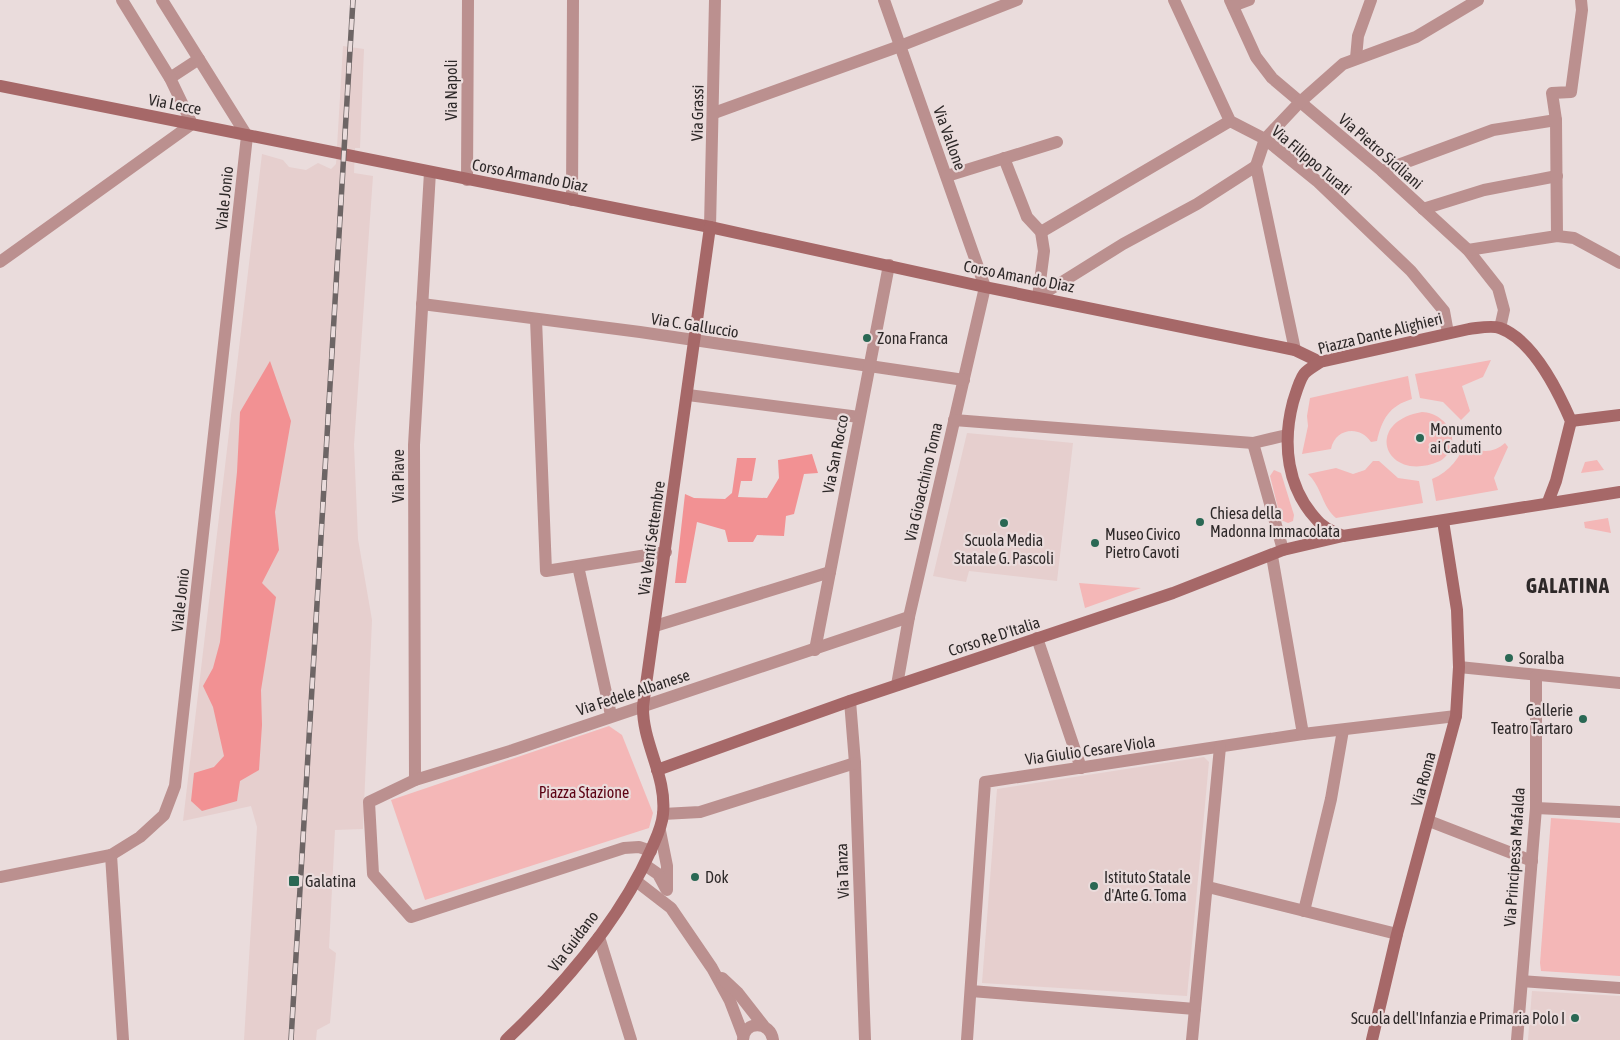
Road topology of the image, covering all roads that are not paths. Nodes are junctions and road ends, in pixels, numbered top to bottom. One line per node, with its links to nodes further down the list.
1 (122, 0): 17 (street)
2 (162, 0): 16 (street)
3 (468, 0): 34 (street, Via Napoli)
4 (573, 0): 35 (street)
5 (715, 0): 20 (street, Via Grassi)
6 (884, 0): 14 (street, Via Vallone)
7 (1017, 0): 14 (street)
8 (1174, 0): 22 (street)
9 (1249, 0): 13 (street)
10 (1371, 0): 15 (street)
11 (1478, 0): 15 (street)
12 (1581, 0): 21 (street)
13 (1232, 3): 19 (street, Via Pietro Siciliani)
14 (900, 46): 20 (street); 32 (street, Via Vallone)
15 (1356, 58): 19 (street)
16 (199, 60): 17 (street); 24 (street)
17 (170, 78): 23 (street)
18 (0, 86): 23 (main road, Via Lecce)
19 (1299, 103): 25 (street); 31 (street, Via Pietro Siciliani)
20 (714, 113): 37 (street, Via Grassi)
21 (1556, 120): 31 (street); 33 (street)
22 (1230, 121): 25 (street, Via Filippo Turati); 38 (street)
23 (192, 124): 24 (main road, Via Lecce); 41 (street)
24 (247, 136): 27 (main road, Via Lecce); 95 (street, Viale Jonio)
25 (1265, 139): 29 (street); 49 (street, Via Filippo Turati)
26 (1057, 142): 28 (street)
27 (344, 155): 30 (main road, Corso Armando Diaz)
28 (1004, 158): 32 (street); 38 (street)
29 (1256, 166): 45 (street); 51 (street)
30 (430, 172): 34 (main road, Corso Armando Diaz); 46 (street, Via Piave)
31 (1382, 172): 36 (street, Via Pietro Siciliani)
32 (947, 176): 44 (street, Via Vallone)
33 (1557, 176): 36 (street); 39 (street)
34 (466, 180): 35 (main road, Corso Armando Diaz)
35 (572, 200): 37 (main road, Corso Armando Diaz)
36 (1423, 210): 40 (street, Via Pietro Siciliani)
37 (710, 227): 43 (main road, Corso Amando Diaz); 50 (main road, Via Venti Settembre)
38 (1040, 232): 45 (street)
39 (1558, 236): 40 (street); 42 (street)
40 (1468, 250): 48 (street, Via Pietro Siciliani)
41 (0, 262)
42 (1620, 263)
43 (888, 265): 44 (main road, Corso Amando Diaz); 53 (street, Via San Rocco)
44 (985, 287): 45 (main road, Corso Amando Diaz); 54 (street, Via Gioacchino Toma)
45 (1038, 297): 51 (main road, Corso Amando Diaz)
46 (422, 304): 47 (street, Via C. Galluccio); 88 (street, Via Piave)
47 (536, 319): 50 (street, Via C. Galluccio); 68 (street)
48 (1500, 328): 49 (main road, Piazza Dante Alighieri); 59 (main road)
49 (1448, 333): 52 (main road, Piazza Dante Alighieri)
50 (695, 341): 53 (street, Via C. Galluccio); 55 (main road, Via Venti Settembre)
51 (1295, 350): 52 (main road, Corso Amando Diaz)
52 (1320, 362): 60 (main road, Piazza Dante Alighieri)
53 (868, 367): 54 (street, Via C. Galluccio); 57 (street, Via San Rocco)
54 (964, 380): 58 (street, Via Gioacchino Toma)
55 (688, 395): 57 (street); 66 (main road, Via Venti Settembre)
56 (1620, 416): 59 (main road)
57 (859, 418): 69 (street, Via San Rocco)
58 (954, 420): 61 (street); 70 (street, Via Gioacchino Toma)
59 (1571, 422): 63 (main road)
60 (1288, 435): 61 (street); 65 (main road, Piazza Dante Alighieri)
61 (1253, 443): 67 (street)
62 (1620, 492): 63 (main road)
63 (1548, 502): 64 (main road)
64 (1443, 521): 65 (main road); 74 (main road, Via Roma)
65 (1343, 536): 67 (main road, Corso Re D'Italia)
66 (666, 552): 68 (street); 71 (main road, Via Venti Settembre)
67 (1278, 553): 72 (main road, Corso Re D'Italia); 83 (street)
68 (578, 566): 80 (street)
69 (830, 572): 71 (street); 73 (street, Via San Rocco)
70 (909, 617): 73 (street, Via Fedele Albanese); 77 (street, Via Gioacchino Toma)
71 (655, 626): 79 (main road, Via Venti Settembre)
72 (1037, 638): 77 (main road, Corso Re D'Italia); 86 (street)
73 (815, 650): 79 (street, Via Fedele Albanese)
74 (1459, 667): 75 (street); 81 (main road, Via Roma)
75 (1536, 676): 76 (street); 89 (street, Via Principessa Mafalda)
76 (1620, 683)
77 (897, 685): 78 (main road, Corso Re D'Italia)
78 (850, 701): 85 (street, Via Tanza); 87 (main road, Corso Re D'Italia)
79 (643, 706): 80 (street, Via Fedele Albanese); 87 (main road, Via Venti Settembre)
80 (611, 716): 88 (street, Via Fedele Albanese)
81 (1456, 716): 82 (street, Via Giulio Cesare Viola); 92 (main road, Via Roma)
82 (1343, 730): 83 (street, Via Giulio Cesare Viola); 103 (street)
83 (1302, 734): 84 (street, Via Giulio Cesare Viola)
84 (1220, 747): 86 (street, Via Giulio Cesare Viola); 100 (street)
85 (855, 763): 91 (street); 117 (street, Via Tanza)
86 (1081, 768): 109 (street, Via Giulio Cesare Viola)
87 (657, 770): 91 (main road, Via Venti Settembre)
88 (415, 780): 94 (street, Via Fedele Albanese)
89 (1536, 808): 90 (street); 96 (street, Via Principessa Mafalda)
90 (1620, 812)
91 (663, 814): 93 (main road, Via Venti Settembre)
92 (1429, 821): 96 (street); 104 (main road, Via Roma)
93 (660, 831): 94 (main road, Via Venti Settembre); 101 (street)
94 (651, 851): 97 (main road, Via Guidano)
95 (111, 855): 98 (street); 114 (street)
96 (1532, 861): 107 (street, Via Principessa Mafalda)
97 (645, 865): 99 (main road, Via Guidano); 101 (street)
98 (0, 877)
99 (636, 881): 102 (street); 105 (main road, Via Guidano)
100 (1208, 887): 103 (street); 110 (street)
101 (667, 890): 102 (street)
102 (672, 908): 106 (street)
103 (1304, 911): 104 (street)
104 (1397, 934): 120 (main road, Via Roma)
105 (599, 937): 115 (main road, Via Guidano); 116 (street)
106 (712, 968): 111 (street); 112 (street)
107 (1522, 981): 108 (street); 121 (street, Via Principessa Mafalda)
108 (1620, 988)
109 (971, 991): 110 (street); 118 (street, Via Giulio Cesare Viola)
110 (1195, 1009): 119 (street)
111 (763, 1025): 112 (street); 113 (street)
112 (743, 1038)
113 (775, 1039)
114 (123, 1040)
115 (506, 1040)
116 (631, 1040)
117 (865, 1040)
118 (967, 1040)
119 (1192, 1040)
120 (1372, 1040)
121 (1518, 1040)

